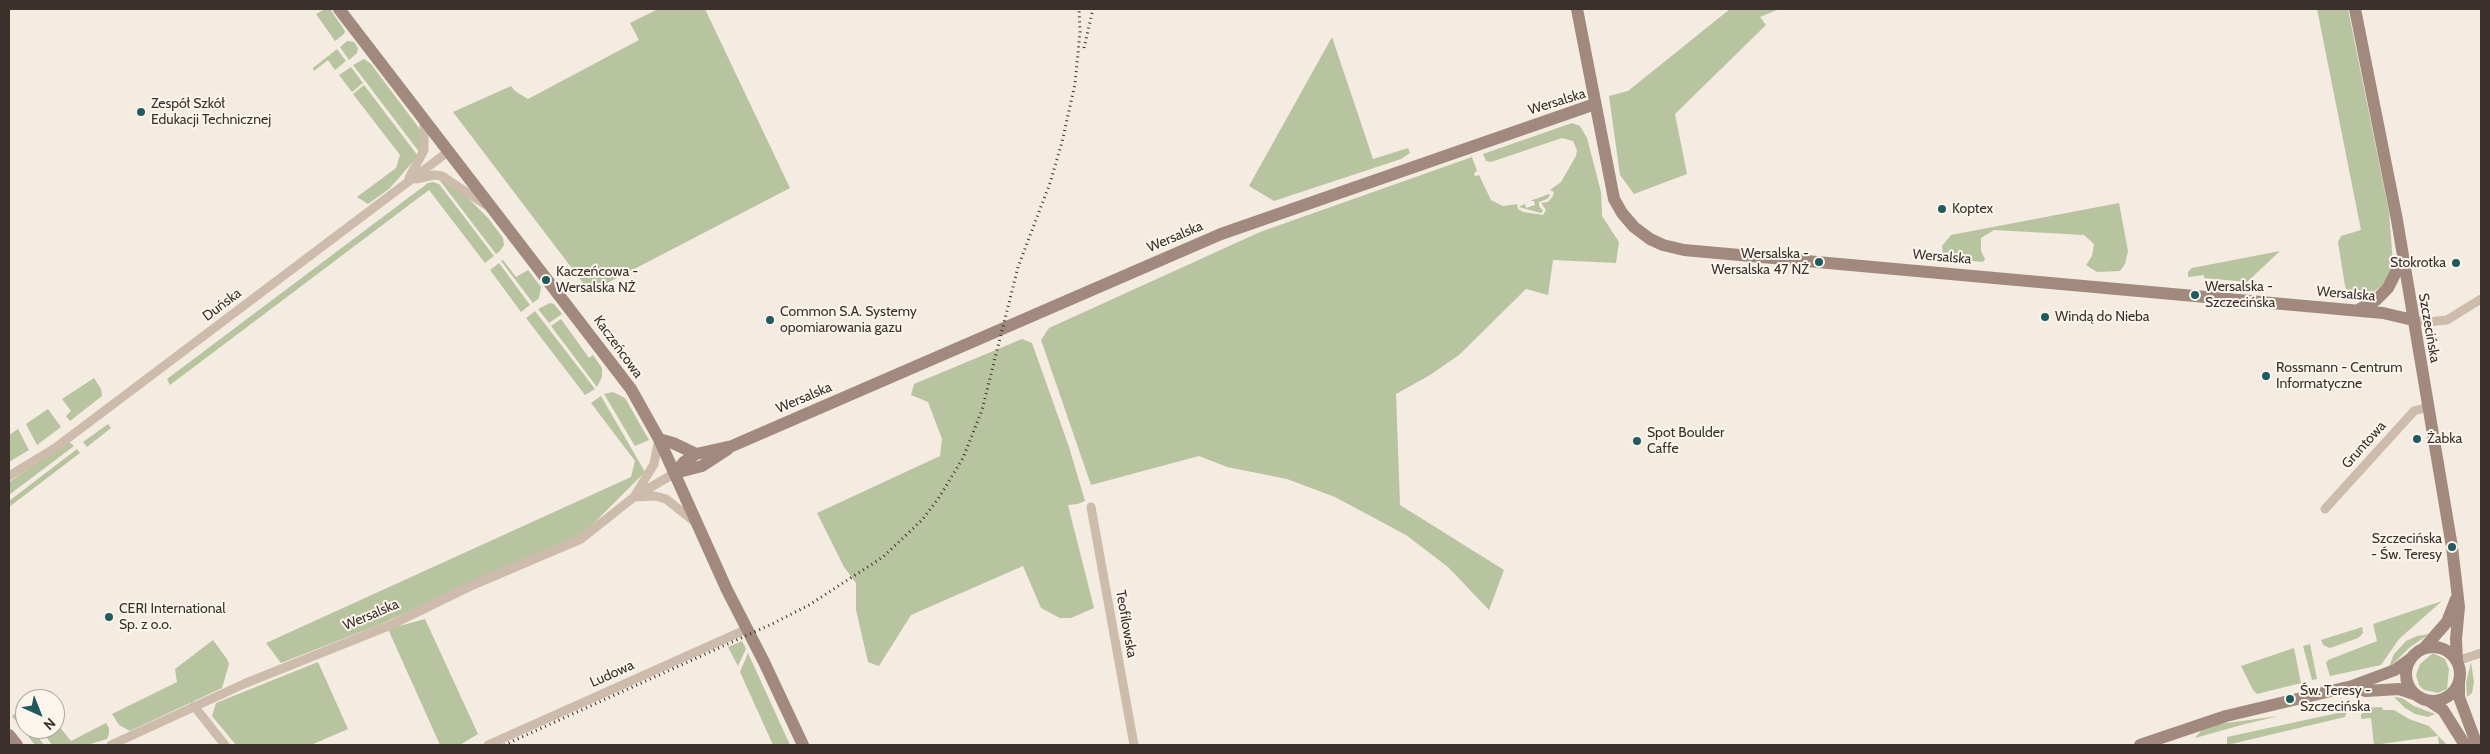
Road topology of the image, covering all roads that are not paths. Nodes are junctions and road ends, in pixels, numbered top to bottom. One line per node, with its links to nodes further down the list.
1 (340, 9): 5 (street, Kaczeńcowa)
2 (1577, 9): 4 (street)
3 (2355, 9): 9 (street, Szczecińska)
4 (1595, 104): 11 (street, Wersalska); 15 (street, Wersalska)
5 (424, 119): 6 (street, Kaczeńcowa); 7 (street)
6 (449, 151): 7 (street, Duńska); 8 (street, Kaczeńcowa)
7 (406, 183): 8 (street); 18 (street, Duńska)
8 (490, 207): 14 (street, Kaczeńcowa)
9 (2402, 260): 11 (street); 12 (street, Szczecińska)
10 (2481, 299): 12 (street)
11 (2358, 310): 12 (street, Wersalska)
12 (2412, 320): 13 (street, Szczecińska)
13 (2428, 407): 21 (street, Gruntowa); 23 (street, Szczecińska)
14 (659, 439): 16 (street); 17 (street, Kaczeńcowa); 19 (street, Wersalska)
15 (732, 446): 16 (street, Wersalska); 17 (street, Wersalska)
16 (696, 454): 17 (street, Wersalska)
17 (675, 473): 19 (street, Wersalska); 22 (street, Kaczeńcowa)
18 (9, 476)
19 (634, 497): 22 (street); 33 (street, Wersalska)
20 (1091, 507): 40 (street, Teofilowska)
21 (2325, 509)
22 (696, 524): 24 (street, Kaczeńcowa)
23 (2458, 595): 25 (street, Szczecińska); 28 (street, Szczecińska)
24 (747, 629): 38 (street, Ludowa); 39 (street, Kaczeńcowa)
25 (2426, 647): 27 (street); 28 (street)
26 (2481, 653): 28 (street)
27 (2410, 659): 30 (street); 31 (street)
28 (2457, 662): 29 (street)
29 (2459, 682): 32 (street); 43 (street)
30 (2352, 686): 31 (street); 41 (street)
31 (2414, 694): 32 (street)
32 (2429, 701): 42 (street)
33 (194, 706): 36 (street, Wersalska); 37 (street)
34 (9, 735): 35 (street)
35 (17, 745)
36 (112, 745)
37 (224, 745)
38 (488, 745)
39 (803, 745)
40 (1134, 745)
41 (2140, 745)
42 (2465, 745)
43 (2477, 745)

